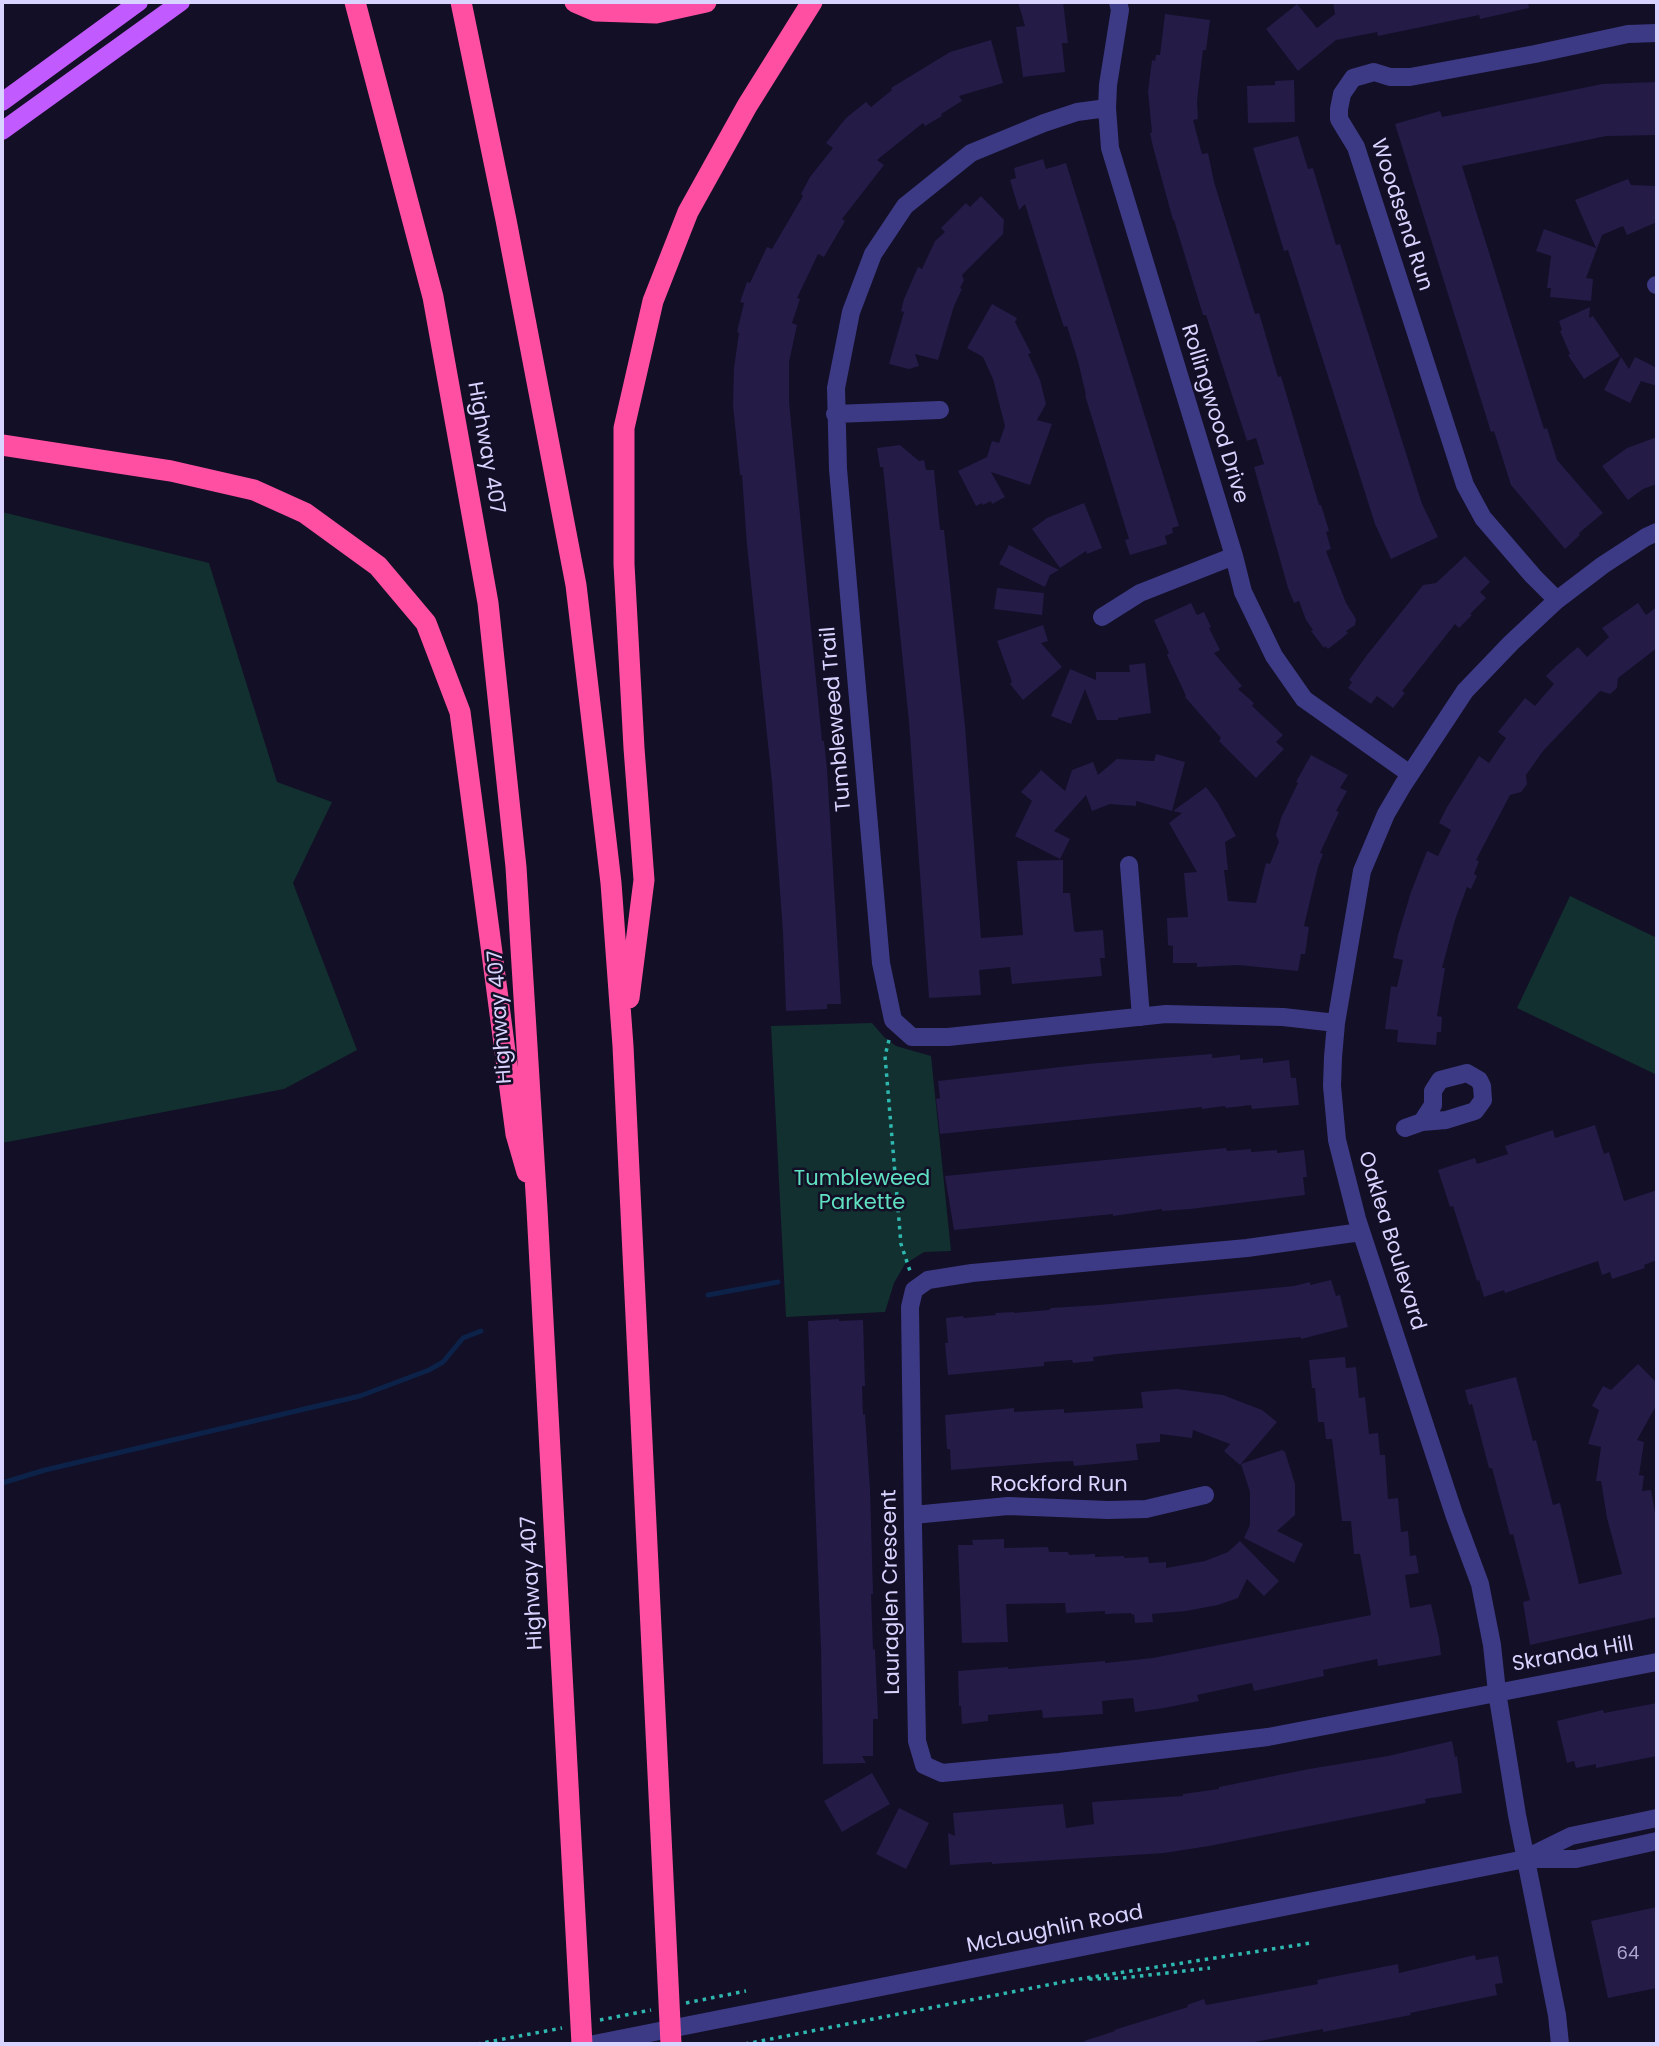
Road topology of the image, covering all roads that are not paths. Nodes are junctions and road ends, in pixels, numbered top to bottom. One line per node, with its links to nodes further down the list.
1 (139, 2): 10 (main road)
2 (181, 2): 12 (main road)
3 (355, 2): 27 (highway, Highway 407)
4 (461, 2): 24 (highway)
5 (575, 2): 6 (highway)
6 (706, 2)
7 (812, 2): 24 (highway)
8 (1118, 2): 11 (street, Rollingwood Drive)
9 (1657, 33): 18 (street, Woodsend Run)
10 (2, 102)
11 (1107, 108): 14 (street, Tumbleweed Trail); 17 (street, Rollingwood Drive)
12 (2, 131)
13 (940, 410): 14 (street)
14 (835, 414): 22 (street, Tumbleweed Trail)
15 (2, 445): 27 (highway)
16 (1657, 532): 18 (street, Oaklea Boulevard)
17 (1234, 556): 19 (street); 20 (street, Rollingwood Drive)
18 (1557, 600): 20 (street, Oaklea Boulevard)
19 (1102, 617)
20 (1410, 774): 23 (street, Oaklea Boulevard)
21 (1129, 865): 22 (street)
22 (1141, 1017): 23 (street)
23 (1336, 1023): 28 (street, Oaklea Boulevard)
24 (624, 1046): 38 (highway)
25 (1422, 1122): 26 (street)
26 (1405, 1128)
27 (537, 1209): 36 (highway, Highway 407)
28 (1361, 1232): 30 (street, Lauraglen Crescent); 32 (street, Oaklea Boulevard)
29 (1205, 1495): 30 (street, Rockford Run)
30 (913, 1515): 32 (street, Lauraglen Crescent)
31 (1657, 1662): 32 (street, Skranda Hill)
32 (1497, 1692): 35 (street, Oaklea Boulevard)
33 (1657, 1818): 35 (street)
34 (1657, 1842): 35 (street)
35 (1525, 1859): 37 (street, McLaughlin Road); 39 (street, Oaklea Boulevard)
36 (577, 2035)
37 (594, 2044)
38 (671, 2044)
39 (1560, 2044)

